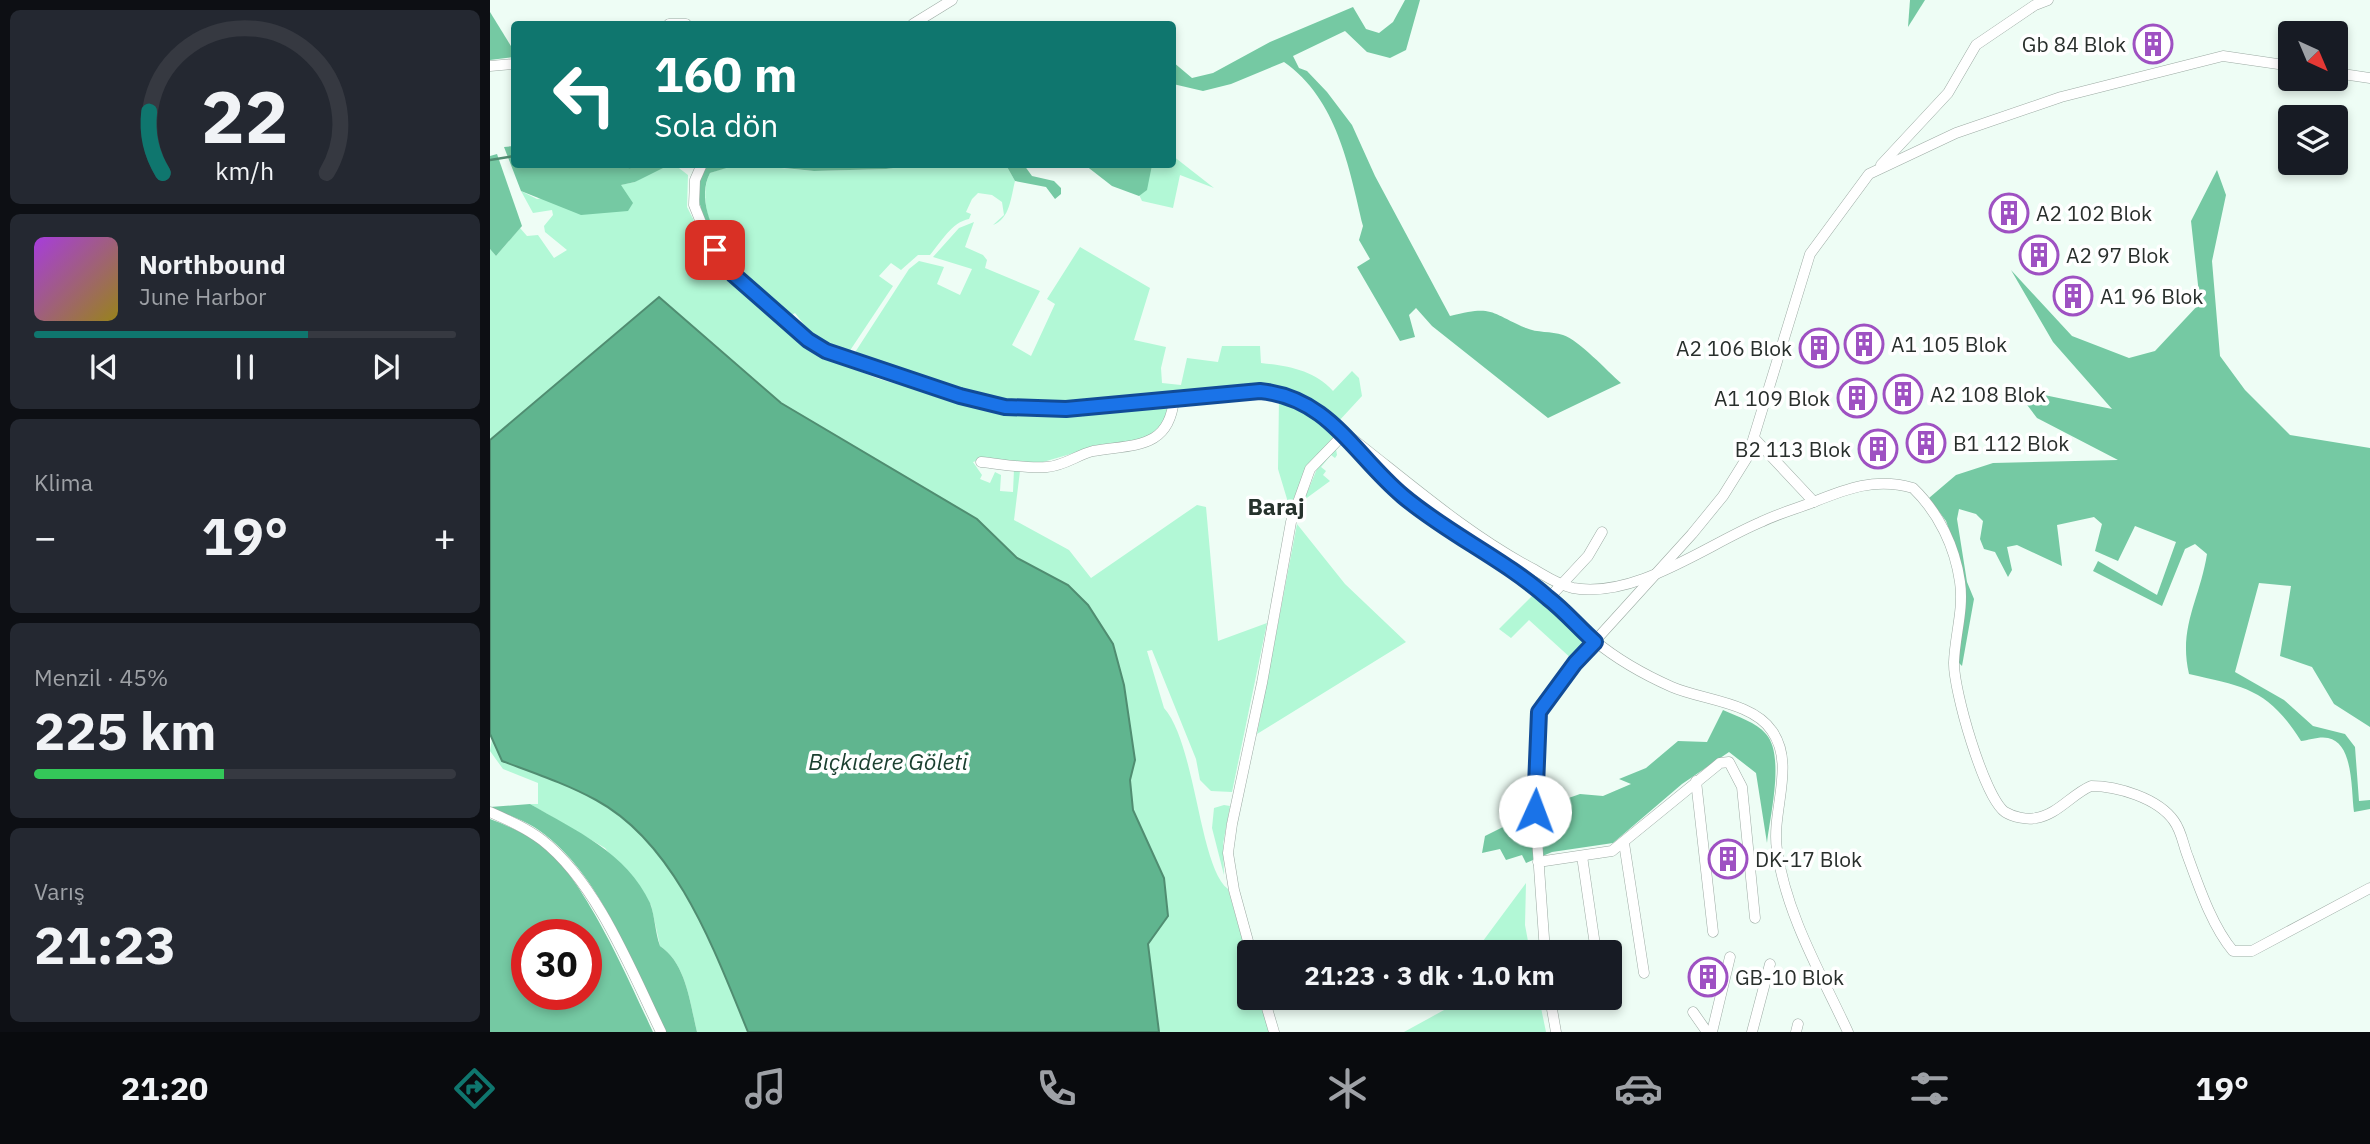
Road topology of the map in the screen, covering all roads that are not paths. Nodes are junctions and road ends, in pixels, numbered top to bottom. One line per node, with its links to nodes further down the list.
1 (952, 0): 3 (street)
2 (2048, 0): 10 (street)
3 (918, 21)
4 (511, 64): 6 (street)
5 (2278, 64): 10 (street)
6 (490, 66)
7 (2348, 75): 8 (street)
8 (2370, 78)
9 (700, 168): 11 (street)
10 (1875, 171): 13 (street)
11 (1174, 399): 12 (street); 14 (street)
12 (1345, 433): 18 (street); 19 (street); 29 (street)
13 (1754, 438): 15 (street); 17 (street)
14 (981, 462)
15 (1814, 502): 17 (street); 26 (street)
16 (1602, 532): 18 (street)
17 (1656, 573): 18 (street); 20 (street)
18 (1560, 583): 19 (street)
19 (1549, 598): 20 (street)
20 (1595, 642): 25 (street); 43 (street)
21 (1696, 781): 23 (street); 27 (street); 28 (street)
22 (490, 812): 38 (street)
23 (1624, 843): 24 (street); 34 (street)
24 (1582, 856): 25 (street); 31 (street)
25 (1538, 862): 30 (street)
26 (2370, 888)
27 (1755, 918)
28 (1713, 932)
29 (1248, 940)
30 (1544, 940)
31 (1594, 940)
32 (1730, 957): 41 (street)
33 (1770, 964): 42 (street)
34 (1644, 973)
35 (1268, 1010): 39 (street)
36 (1552, 1010): 40 (street)
37 (1693, 1012): 41 (street)
38 (661, 1032)
39 (1274, 1032)
40 (1556, 1032)
41 (1709, 1032)
42 (1752, 1032)
43 (1848, 1032)

